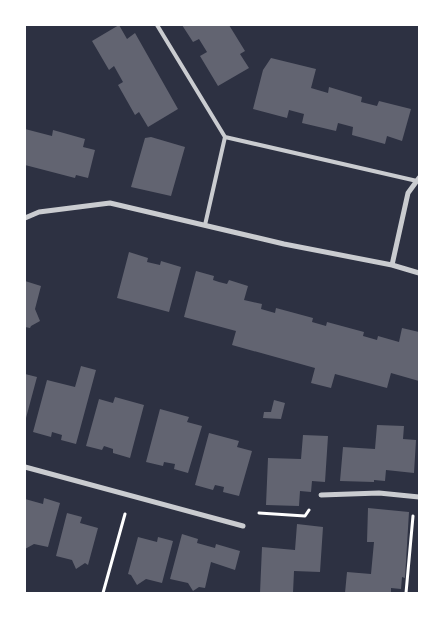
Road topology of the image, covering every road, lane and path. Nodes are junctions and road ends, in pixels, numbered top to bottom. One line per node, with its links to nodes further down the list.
1 (157, 25): 2 (lane)
2 (225, 138): 3 (lane); 5 (lane)
3 (418, 179): 6 (street)
4 (25, 218): 5 (street)
5 (205, 225): 6 (street)
6 (392, 266): 7 (street)
7 (419, 273)
8 (25, 467): 10 (street)
9 (321, 495): 11 (street)
10 (129, 496): 13 (street); 14 (path)
11 (417, 497): 15 (path)
12 (305, 516): 13 (path)
13 (243, 526)
14 (103, 593)
15 (406, 593)

